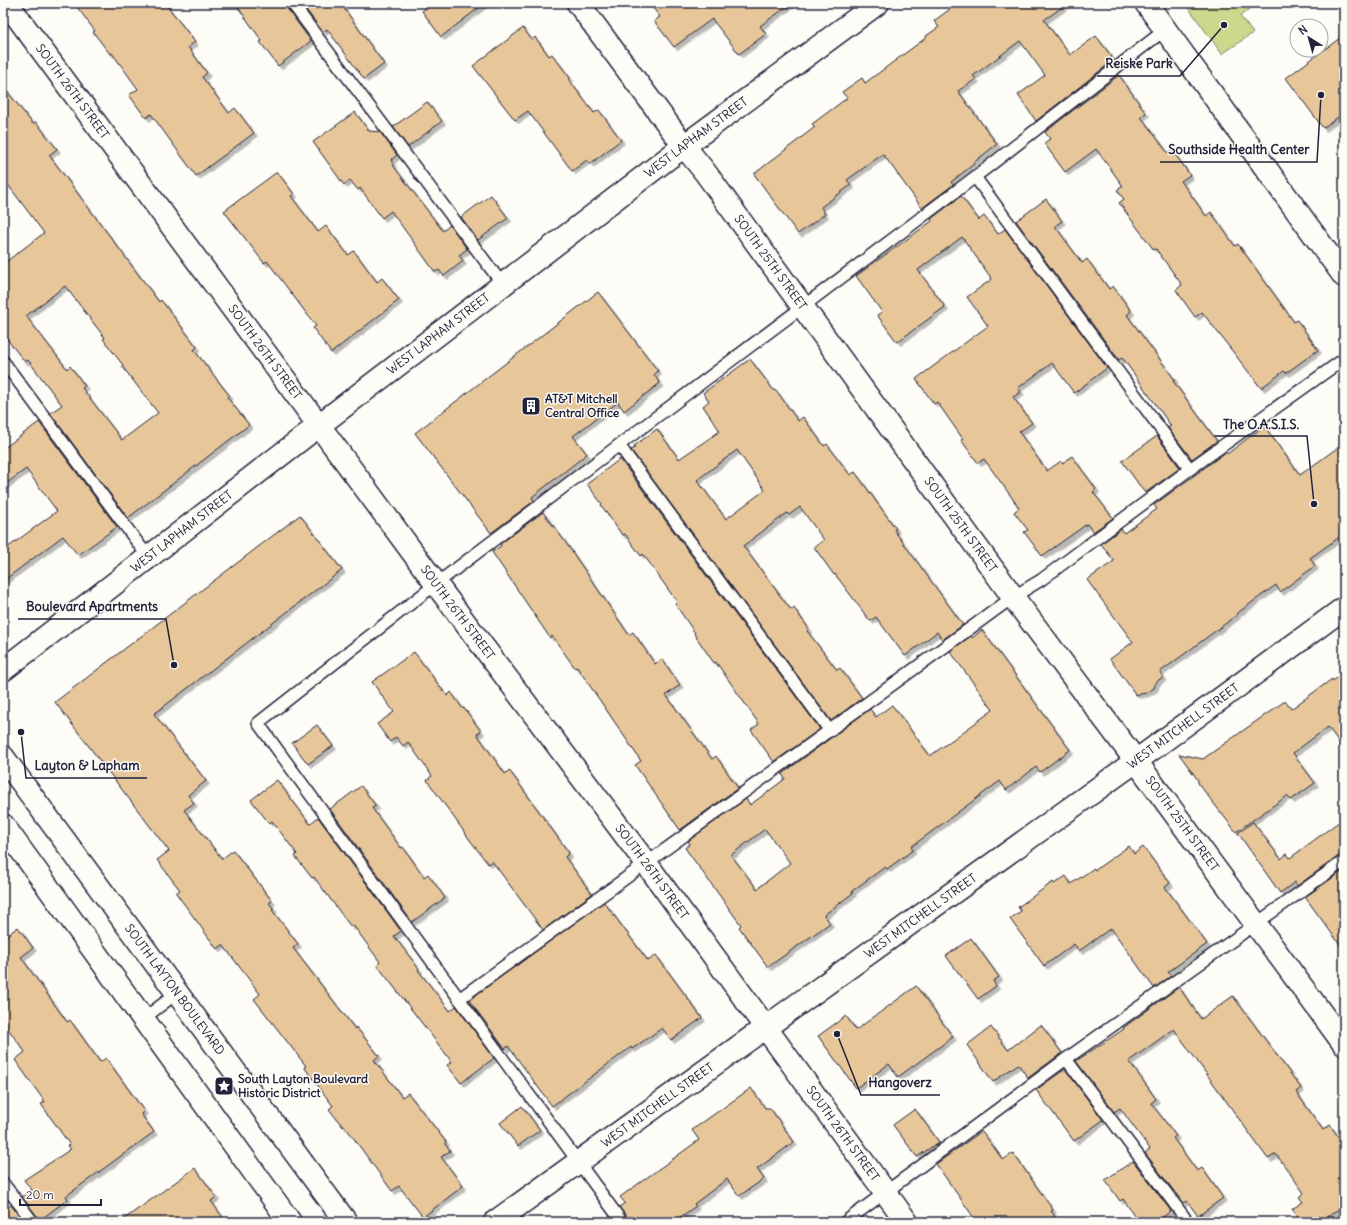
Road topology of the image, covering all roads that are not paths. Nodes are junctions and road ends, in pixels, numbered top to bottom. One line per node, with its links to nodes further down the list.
1 (7, 3): 14 (street, SOUTH 26TH STREET)
2 (292, 3): 10 (lane)
3 (578, 3): 7 (street, SOUTH 25TH STREET)
4 (1146, 3): 6 (street)
5 (870, 6): 7 (street, WEST LAPHAM STREET)
6 (1166, 29): 8 (lane); 9 (street)
7 (684, 146): 10 (street, WEST LAPHAM STREET); 11 (street, SOUTH 25TH STREET)
8 (975, 177): 11 (lane); 16 (lane)
9 (1344, 276)
10 (503, 285): 14 (street, WEST LAPHAM STREET)
11 (803, 306): 15 (lane); 19 (street, SOUTH 25TH STREET)
12 (1344, 359): 16 (lane)
13 (3, 361): 17 (lane)
14 (318, 426): 17 (street, WEST LAPHAM STREET); 18 (street, SOUTH 26TH STREET)
15 (619, 445): 18 (lane); 22 (lane)
16 (1190, 469): 19 (lane)
17 (149, 558): 21 (street, WEST LAPHAM STREET)
18 (436, 584): 27 (street, SOUTH 26TH STREET); 30 (lane)
19 (1013, 597): 22 (lane); 24 (street, SOUTH 25TH STREET)
20 (1344, 608): 24 (street, WEST MITCHELL STREET)
21 (3, 670)
22 (830, 731): 27 (lane)
23 (3, 757): 29 (street, SOUTH LAYTON BOULEVARD)
24 (1136, 761): 28 (street, SOUTH 25TH STREET); 32 (street, WEST MITCHELL STREET)
25 (3, 825): 31 (street)
26 (1344, 861): 28 (lane)
27 (646, 863): 30 (lane); 32 (street, SOUTH 26TH STREET)
28 (1256, 924): 33 (street, SOUTH 25TH STREET); 34 (lane)
29 (177, 993): 31 (lane); 40 (street, SOUTH LAYTON BOULEVARD)
30 (459, 999): 35 (lane)
31 (143, 1019): 39 (street)
32 (766, 1027): 35 (street, WEST MITCHELL STREET); 37 (street, SOUTH 26TH STREET)
33 (1340, 1032)
34 (1066, 1059): 37 (lane); 45 (lane)
35 (578, 1163): 41 (street, WEST MITCHELL STREET); 42 (lane)
36 (3, 1183): 38 (lane)
37 (886, 1193): 43 (lane); 44 (street, SOUTH 26TH STREET)
38 (32, 1222)
39 (290, 1222)
40 (346, 1222)
41 (495, 1222)
42 (622, 1222)
43 (846, 1222)
44 (907, 1222)
45 (1188, 1222)

